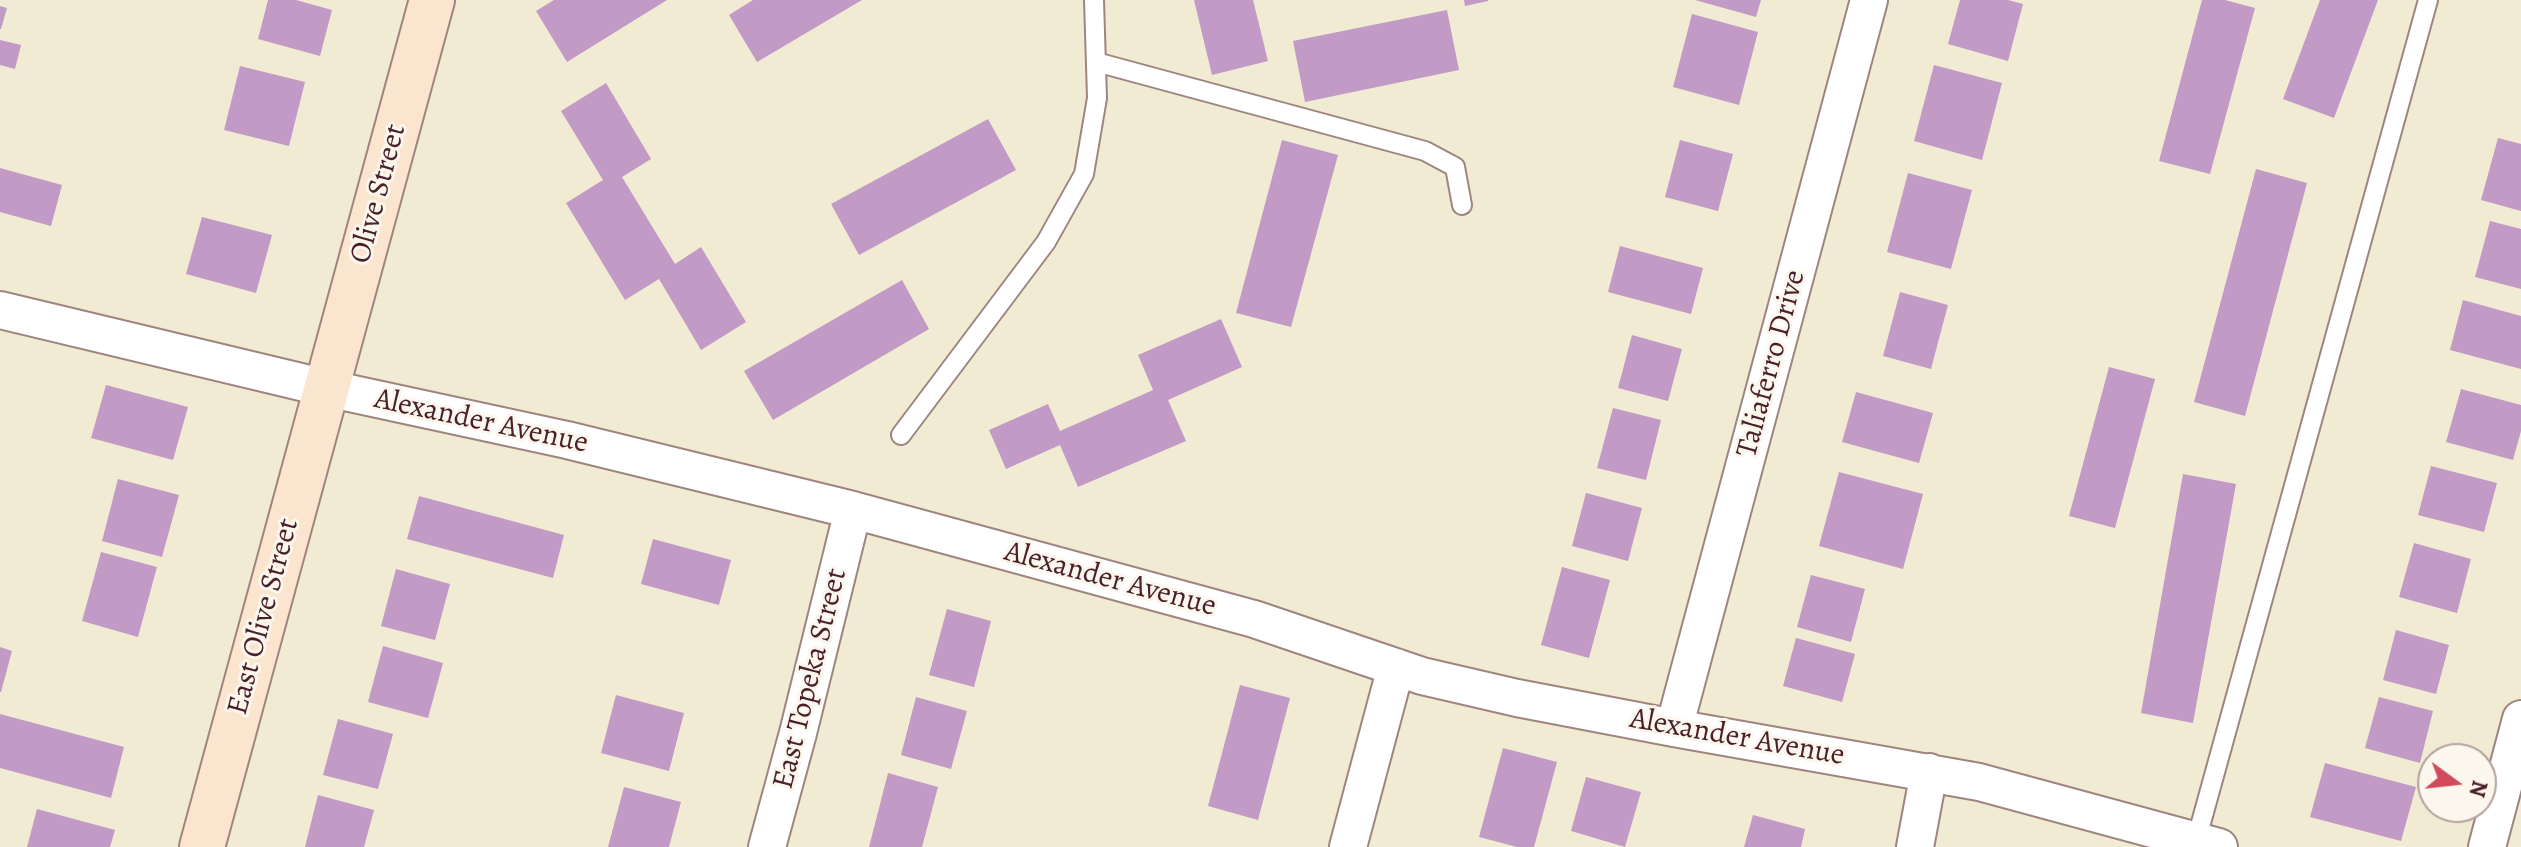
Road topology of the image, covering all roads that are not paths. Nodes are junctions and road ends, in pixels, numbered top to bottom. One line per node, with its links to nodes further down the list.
1 (432, 0): 8 (street, Olive Street)
2 (1094, 0): 5 (lane)
3 (1869, 0): 13 (street, Taliaferro Drive)
4 (2428, 0): 15 (lane)
5 (1096, 62): 6 (lane); 9 (lane)
6 (1462, 205)
7 (0, 310): 8 (street, Alexander Avenue)
8 (326, 388): 10 (street, Alexander Avenue); 16 (street, East Olive Street)
9 (901, 435)
10 (853, 510): 11 (street, Alexander Avenue); 17 (street, East Topeka Street)
11 (1396, 667): 13 (street, Alexander Avenue); 18 (street)
12 (2521, 719): 20 (street)
13 (1674, 728): 14 (street, Alexander Avenue)
14 (1929, 772): 15 (street, Alexander Avenue); 19 (street)
15 (2207, 844)
16 (202, 847)
17 (767, 847)
18 (1348, 847)
19 (1915, 847)
20 (2487, 847)

